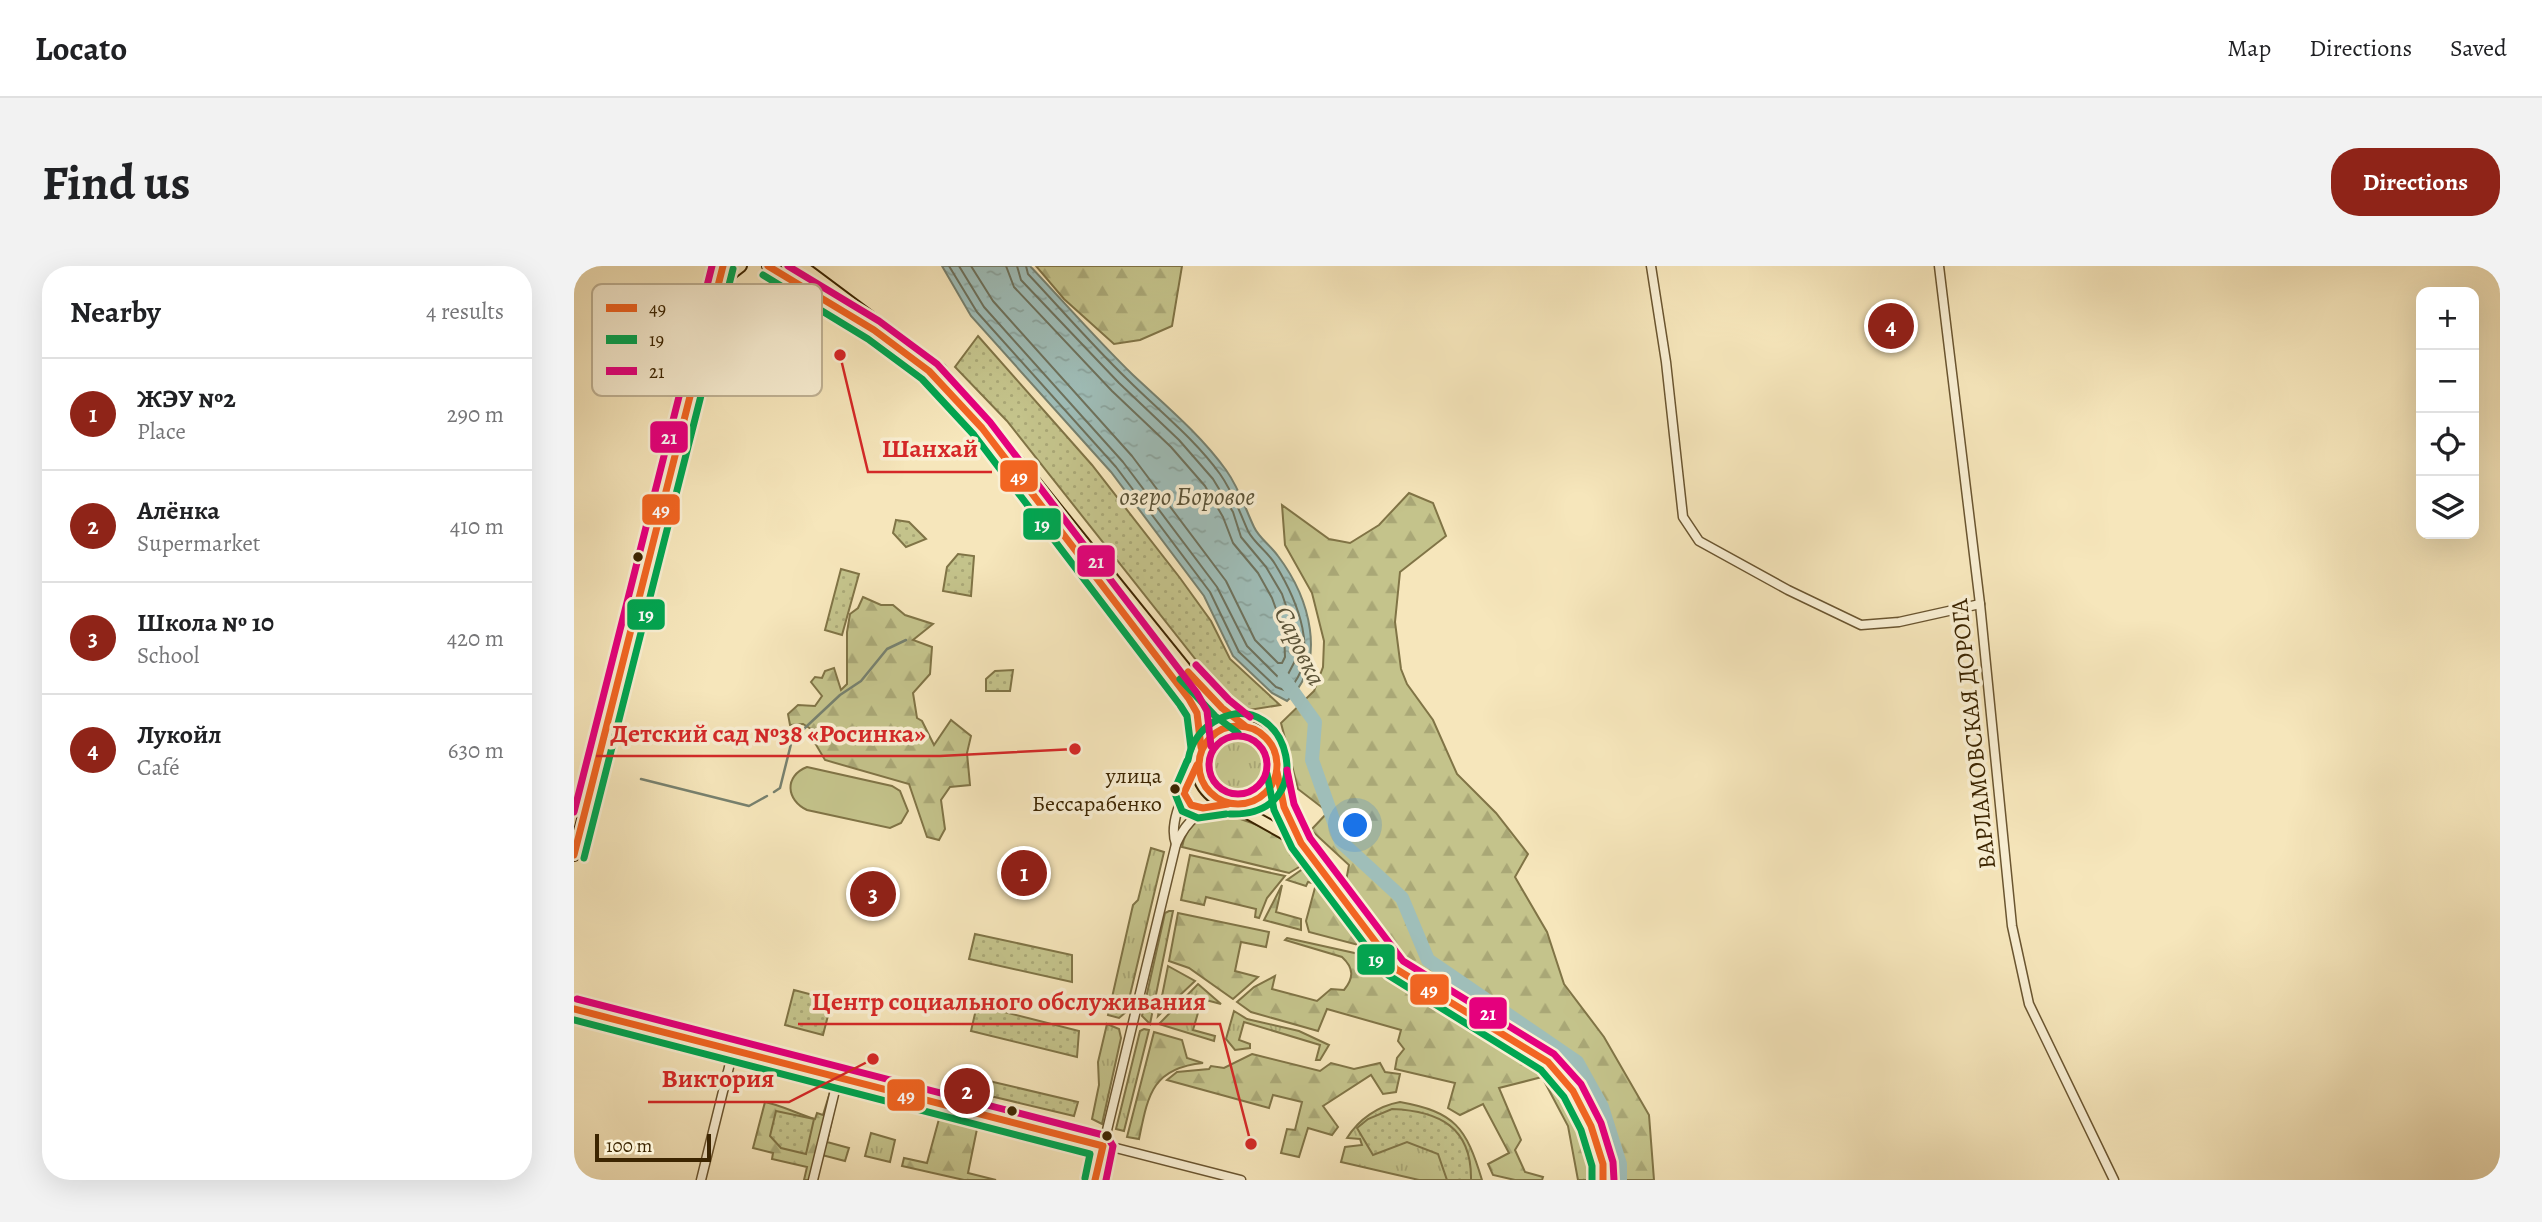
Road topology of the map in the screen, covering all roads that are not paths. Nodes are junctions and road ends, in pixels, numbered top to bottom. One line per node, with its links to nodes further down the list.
1 (723, 266): 7 (main road)
2 (741, 266): 7 (main road)
3 (768, 266): 8 (main road)
4 (802, 266): 11 (main road)
5 (1651, 266): 12 (street)
6 (1939, 266): 12 (street, ВАРЛАМОВСКАЯ ДОРОГА)
7 (718, 284)
8 (798, 284)
9 (822, 299): 11 (main road)
10 (690, 396): 22 (main road)
11 (1014, 463): 13 (main road); 14 (main road)
12 (1980, 604): 32 (street, ВАРЛАМОВСКАЯ ДОРОГА)
13 (1244, 725): 14 (main road); 16 (main road)
14 (1201, 747): 15 (main road)
15 (1197, 765): 17 (street); 18 (main road)
16 (1277, 772): 18 (main road); 20 (main road)
17 (1184, 793): 19 (street); 21 (street)
18 (1230, 804): 19 (street); 20 (main road)
19 (1206, 809): 21 (street)
20 (1301, 843): 31 (main road)
21 (1176, 844): 26 (street)
22 (574, 855)
23 (574, 1009): 24 (street)
24 (733, 1051): 25 (street); 27 (street)
25 (838, 1078): 26 (street); 28 (street)
26 (1103, 1146): 29 (street); 30 (street)
27 (701, 1180)
28 (813, 1180)
29 (1095, 1180)
30 (1241, 1180)
31 (1603, 1180)
32 (2113, 1180)

